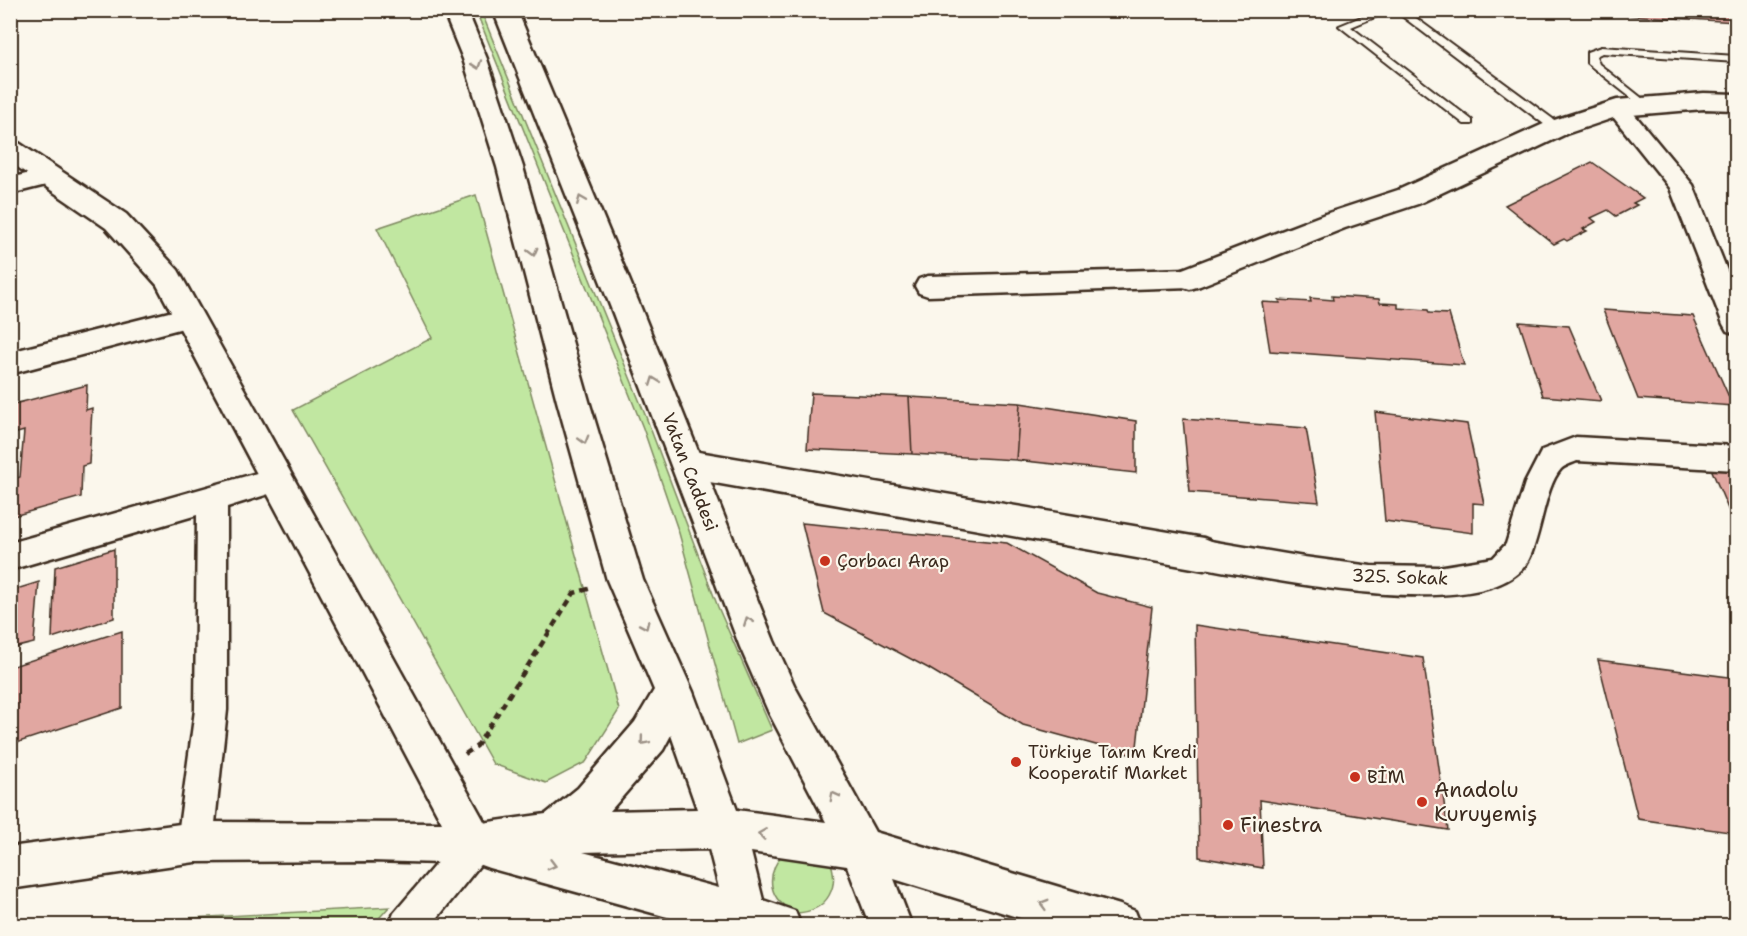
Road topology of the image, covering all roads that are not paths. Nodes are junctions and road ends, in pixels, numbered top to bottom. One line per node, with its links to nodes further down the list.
1 (455, 10): 25 (main road, one-way to 25)
2 (504, 10): 20 (main road, Vatan Caddesi, one-way to 2)
3 (1388, 10): 9 (lane)
4 (1398, 10): 10 (lane)
5 (1737, 59): 7 (lane)
6 (1737, 102): 7 (main road)
7 (1644, 105): 8 (main road)
8 (1617, 108): 10 (main road); 17 (street)
9 (1468, 122)
10 (1557, 128): 14 (main road)
11 (10, 149): 12 (main road)
12 (51, 176): 13 (street); 16 (main road)
13 (10, 186)
14 (1190, 278): 15 (street)
15 (928, 286)
16 (189, 317): 18 (street); 21 (main road)
17 (1737, 324)
18 (10, 363)
19 (1737, 458): 23 (street, 325. Sokak)
20 (687, 464): 23 (main road); 30 (main road, Vatan Caddesi, one-way to 20)
21 (278, 479): 22 (street); 29 (main road)
22 (212, 498): 24 (street); 28 (street)
23 (1204, 554)
24 (10, 557)
25 (674, 692): 26 (main road); 27 (main road, one-way to 27)
26 (724, 828): 27 (main road); 30 (main road, one-way to 26); 32 (main road)
27 (555, 833): 29 (main road)
28 (195, 842): 29 (main road); 31 (main road)
29 (475, 844): 32 (main road, one-way to 32); 33 (street)
30 (861, 848): 34 (main road, Vatan Caddesi); 35 (main road, one-way to 30)
31 (10, 868)
32 (759, 923)
33 (407, 926)
34 (891, 926)
35 (1120, 926)

